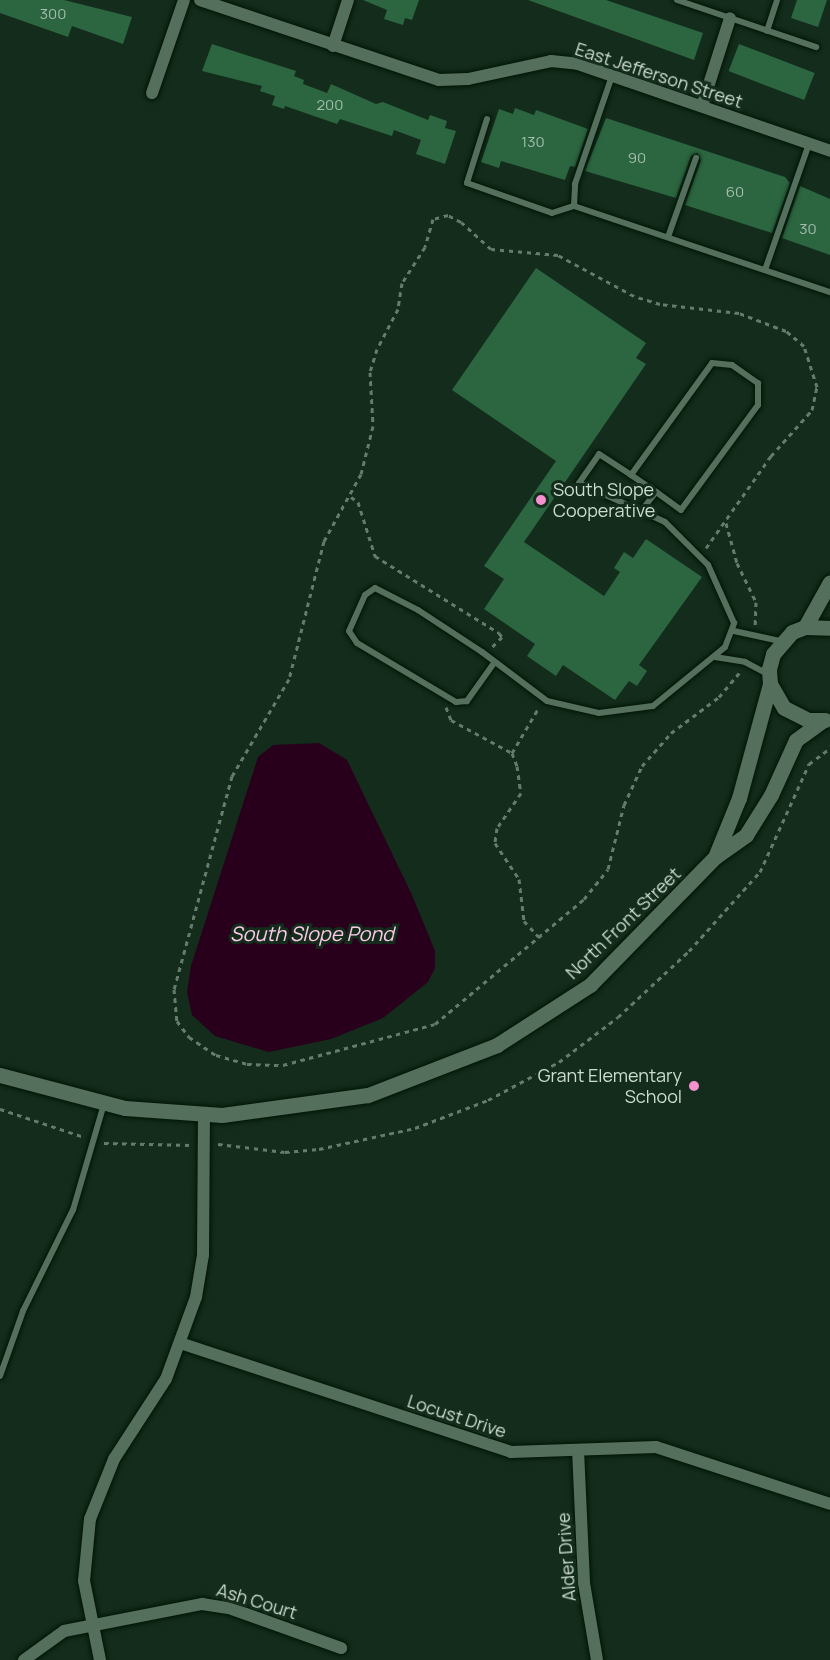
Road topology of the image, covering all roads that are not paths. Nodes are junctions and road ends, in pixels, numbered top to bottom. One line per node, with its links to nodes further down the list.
1 (184, 0): 11 (street)
2 (200, 0): 8 (street, East Jefferson Street)
3 (348, 0): 8 (street)
4 (677, 0): 6 (lane)
5 (777, 0): 7 (lane)
6 (730, 18): 7 (lane); 12 (street)
7 (767, 31): 9 (lane)
8 (333, 46): 10 (street, East Jefferson Street)
9 (816, 47)
10 (612, 76): 12 (street, East Jefferson Street); 17 (lane)
11 (152, 93)
12 (702, 106): 14 (street, East Jefferson Street)
13 (487, 119): 17 (lane)
14 (809, 144): 15 (street, East Jefferson Street); 19 (lane)
15 (830, 151)
16 (696, 158): 18 (lane)
17 (574, 206): 18 (lane)
18 (668, 237): 19 (lane)
19 (765, 270): 20 (lane)
20 (830, 292)
21 (631, 475): 22 (lane); 22 (lane); 23 (lane)
22 (656, 492): 23 (lane)
23 (641, 512): 27 (lane)
24 (830, 582): 25 (main road)
25 (805, 627): 26 (main road); 28 (main road)
26 (830, 628)
27 (734, 631): 28 (lane); 29 (lane)
28 (781, 642): 31 (main road, North Front Street)
29 (715, 657): 30 (lane); 31 (lane)
30 (494, 663): 30 (lane)
31 (770, 679): 32 (main road); 33 (main road, North Front Street)
32 (826, 720): 33 (main road)
33 (715, 857): 36 (main road, North Front Street)
34 (0, 1075): 35 (main road, North Front Street)
35 (104, 1103): 36 (main road, North Front Street); 38 (lane)
36 (204, 1114): 37 (street)
37 (183, 1344): 39 (street, Locust Drive); 41 (street)
38 (0, 1377)
39 (578, 1450): 40 (street, Locust Drive); 45 (street, Alder Drive)
40 (830, 1504)
41 (90, 1624): 42 (street, Ash Court); 43 (street, Ash Court); 44 (street)
42 (341, 1648)
43 (24, 1660)
44 (100, 1660)
45 (597, 1660)

